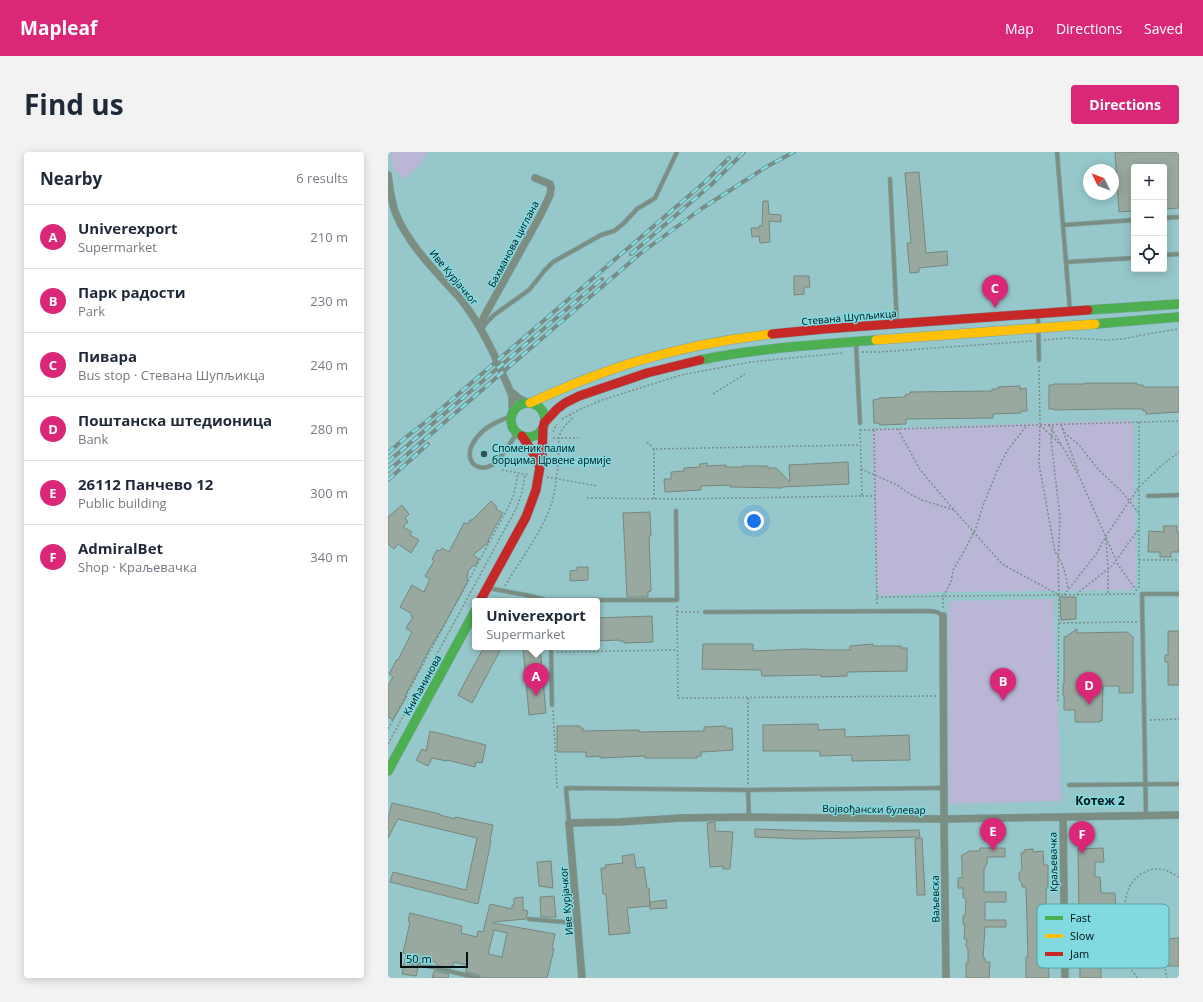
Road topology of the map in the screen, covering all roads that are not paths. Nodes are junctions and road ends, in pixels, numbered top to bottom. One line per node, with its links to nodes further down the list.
1 (677, 152): 19 (lane)
2 (1057, 152): 9 (lane)
3 (388, 175): 19 (street, Иве Курјачког)
4 (535, 178): 19 (street, Бахманова циглана)
5 (890, 178): 18 (lane)
6 (1179, 217): 7 (lane)
7 (1167, 218)
8 (1131, 220): 9 (lane)
9 (1063, 225): 13 (lane)
10 (1179, 254): 11 (lane)
11 (1167, 255)
12 (1131, 258): 13 (lane)
13 (1067, 262): 15 (lane)
14 (1179, 304): 15 (main road, Стевана Шупљикца)
15 (1071, 312): 16 (main road, Стевана Шупљикца)
16 (1038, 314): 18 (main road, Стевана Шупљикца); 20 (lane)
17 (1179, 317): 20 (main road)
18 (897, 325): 24 (main road, Стевана Шупљикца)
19 (481, 328): 23 (street, Иве Курјачког)
20 (1038, 328): 21 (main road); 22 (lane)
21 (856, 342): 26 (lane); 27 (main road)
22 (1039, 360)
23 (510, 390): 24 (street); 25 (street, Иве Курјачког)
24 (529, 403): 25 (main road); 27 (main road)
25 (512, 414): 28 (main road); 28 (lane)
26 (860, 423)
27 (544, 425): 28 (main road); 29 (main road)
28 (519, 434): 29 (main road)
29 (540, 467): 33 (main road)
30 (1179, 495): 31 (lane)
31 (1148, 496)
32 (676, 510): 37 (lane)
33 (487, 588): 35 (main road); 36 (lane)
34 (1179, 594): 44 (lane)
35 (482, 598)
36 (538, 598)
37 (600, 601)
38 (706, 612): 40 (lane)
39 (472, 615): 43 (main road, Книћанинова)
40 (943, 616): 47 (street, Ваљевска)
41 (551, 650): 42 (lane)
42 (552, 705)
43 (389, 765)
44 (1145, 784): 45 (lane); 46 (lane); 49 (lane)
45 (1179, 784)
46 (1069, 785)
47 (944, 788): 48 (lane); 53 (street, Ваљевска)
48 (748, 790): 51 (lane); 54 (lane)
49 (1146, 816): 50 (street, Војвођански булевар); 52 (street, Војвођански булевар)
50 (1179, 816)
51 (749, 817): 53 (street, Војвођански булевар); 54 (street, Војвођански булевар)
52 (1063, 817): 53 (street, Војвођански булевар); 55 (street, Краљевачка)
53 (944, 820): 62 (street, Ваљевска)
54 (569, 823): 57 (street, Иве Курјачког)
55 (1064, 904)
56 (529, 919): 57 (lane)
57 (577, 923): 61 (street, Иве Курјачког)
58 (411, 962): 60 (lane)
59 (1065, 968): 63 (street, Краљевачка)
60 (478, 978)
61 (582, 978)
62 (946, 978)
63 (1065, 978)

